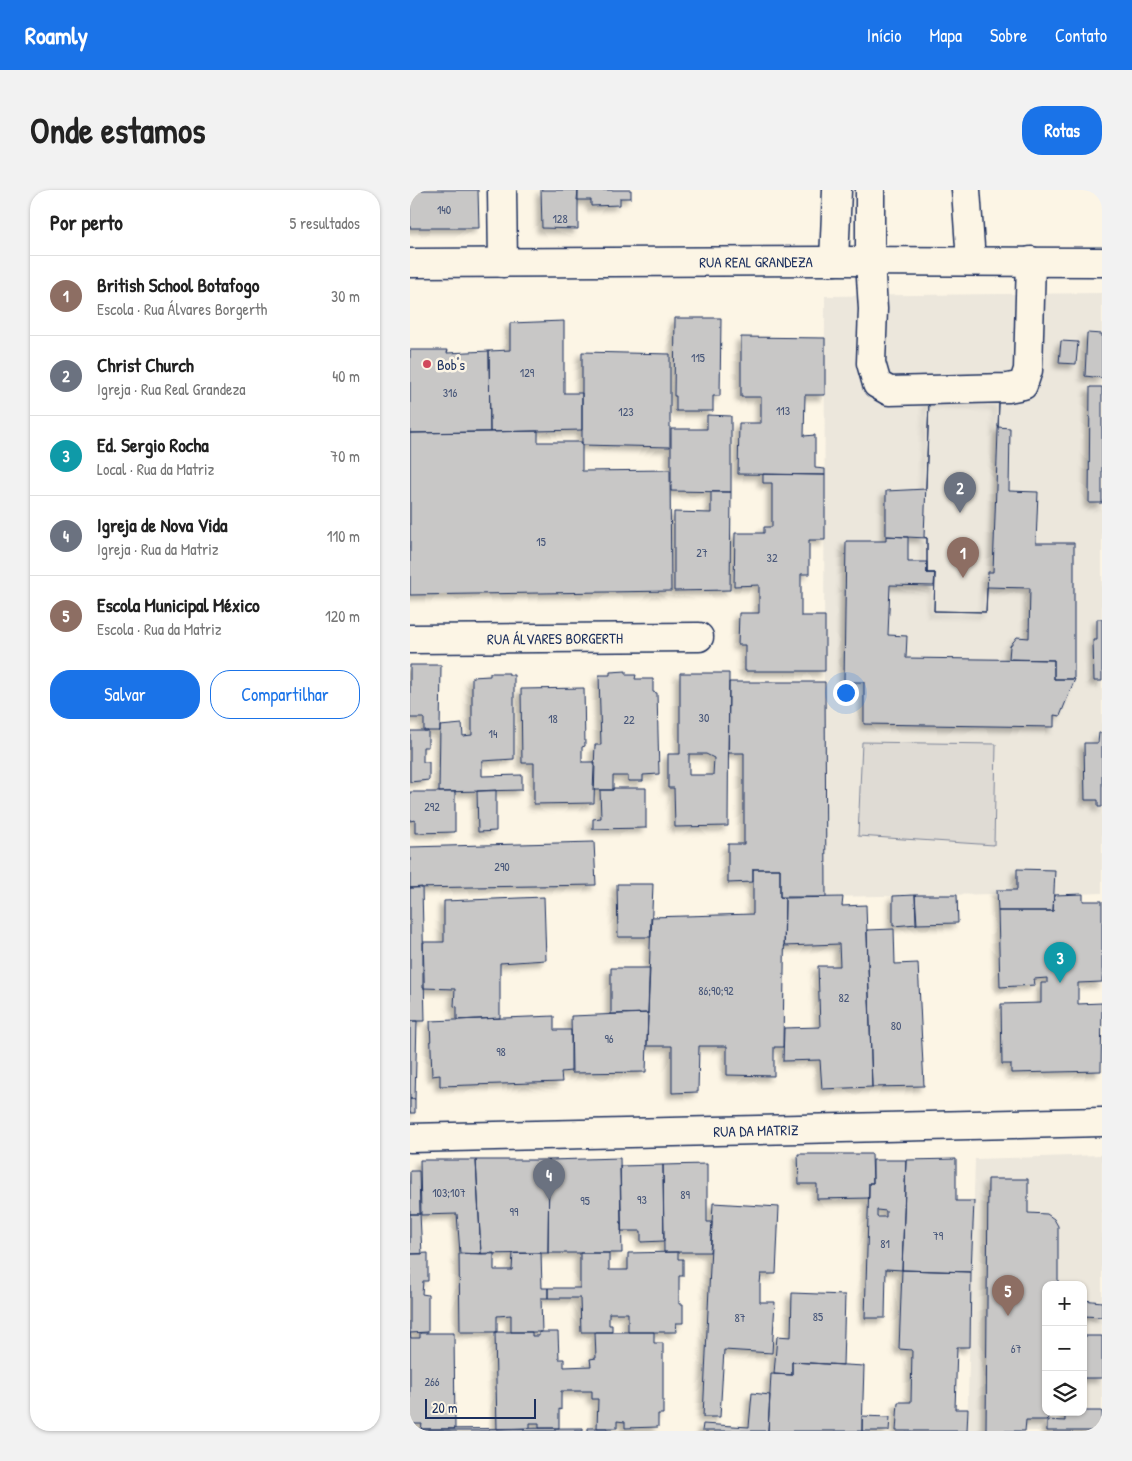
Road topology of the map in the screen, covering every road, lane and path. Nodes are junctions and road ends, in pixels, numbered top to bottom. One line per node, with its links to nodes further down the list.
1 (502, 190): 11 (street)
2 (837, 190): 6 (street)
3 (870, 190): 7 (street)
4 (966, 190): 5 (street)
5 (971, 260): 7 (street, RUA REAL GRANDEZA); 8 (street, RUA REAL GRANDEZA)
6 (834, 261): 7 (street, RUA REAL GRANDEZA); 11 (street, RUA REAL GRANDEZA)
7 (870, 261): 8 (street)
8 (1031, 261): 9 (street, RUA REAL GRANDEZA)
9 (1102, 262)
10 (410, 263): 11 (street, RUA REAL GRANDEZA)
11 (503, 263)
12 (699, 637): 13 (street, RUA ÁLVARES BORGERTH)
13 (410, 639)
14 (1102, 1122): 15 (street, RUA DA MATRIZ)
15 (410, 1138)

